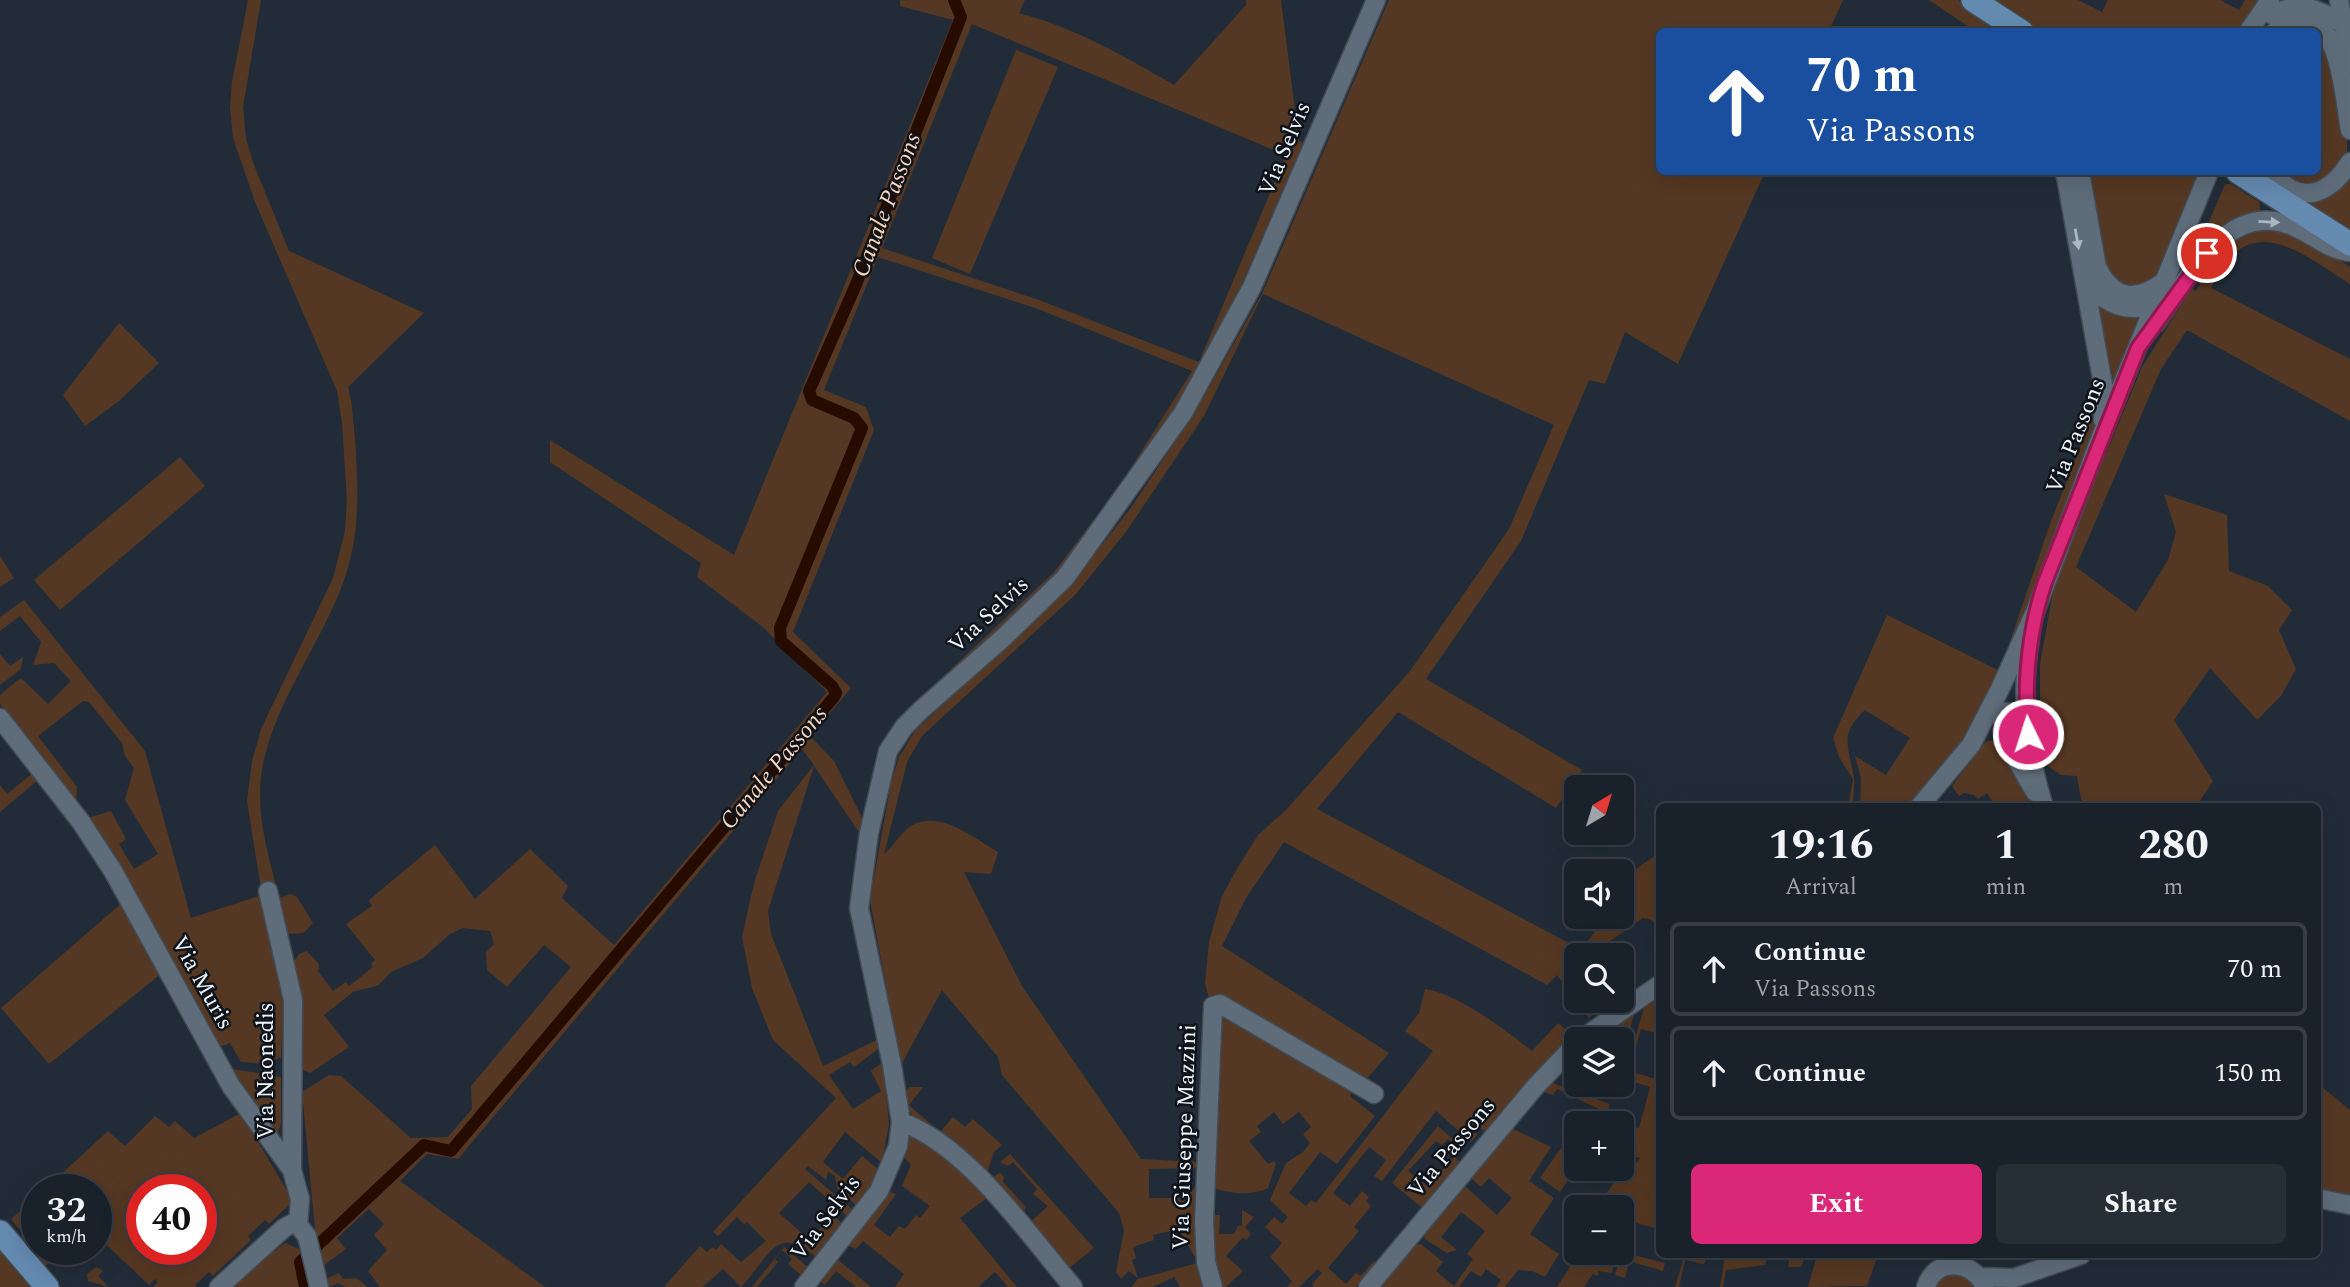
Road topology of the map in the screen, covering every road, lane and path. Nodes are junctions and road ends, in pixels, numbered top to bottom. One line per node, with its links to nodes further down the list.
1 (1376, 0): 37 (street, Via Selvis)
2 (1973, 0): 6 (main road)
3 (2339, 0): 5 (street)
4 (2272, 16): 5 (street); 7 (street); 9 (street)
5 (2343, 24): 8 (street)
6 (2006, 25)
7 (2254, 28)
8 (2350, 63)
9 (2350, 130)
10 (2350, 162): 15 (street)
11 (2066, 175): 19 (street, one-way to 19)
12 (2081, 175): 18 (street)
13 (2208, 175): 18 (street, Via Passons)
14 (2244, 175): 16 (main road)
15 (2269, 175)
16 (2350, 244)
17 (2350, 252): 21 (street, one-way to 17)
18 (2165, 281): 20 (street, Via Passons)
19 (2085, 284): 20 (street); 22 (street)
20 (2156, 305): 21 (street, Via Passons)
21 (2138, 348): 22 (street, Via Passons)
22 (2102, 434): 23 (street, Via Passons)
23 (2035, 612): 24 (street); 26 (street, Via Passons)
24 (2027, 717): 26 (street); 27 (street, Via Passons); 30 (street)
25 (0, 718): 38 (street, Via Muris)
26 (1985, 718): 28 (street, Via Passons)
27 (2006, 731): 28 (street, Via Passons); 31 (street)
28 (1971, 745): 29 (street, Via Passons)
29 (1922, 803)
30 (2043, 803)
31 (2043, 803)
32 (268, 891): 38 (street, Via Naonedis)
33 (1656, 987): 34 (street, Via Passons)
34 (1598, 1027)
35 (1564, 1056): 54 (street, Via Passons)
36 (1374, 1094): 53 (street, Via Giuseppe Mazzini)
37 (901, 1122): 51 (street, Via Selvis); 52 (street)
38 (292, 1170): 41 (street, Via Muris)
39 (2321, 1199): 40 (street)
40 (2350, 1205)
41 (298, 1225): 49 (street); 50 (street, Via Muris)
42 (0, 1232): 48 (main road)
43 (1939, 1258): 47 (street)
44 (2073, 1258): 46 (street)
45 (1977, 1272): 46 (street); 47 (street)
46 (2009, 1282)
47 (1926, 1283)
48 (47, 1287)
49 (219, 1287)
50 (319, 1287)
51 (804, 1287)
52 (1073, 1287)
53 (1213, 1287)
54 (1368, 1287)

